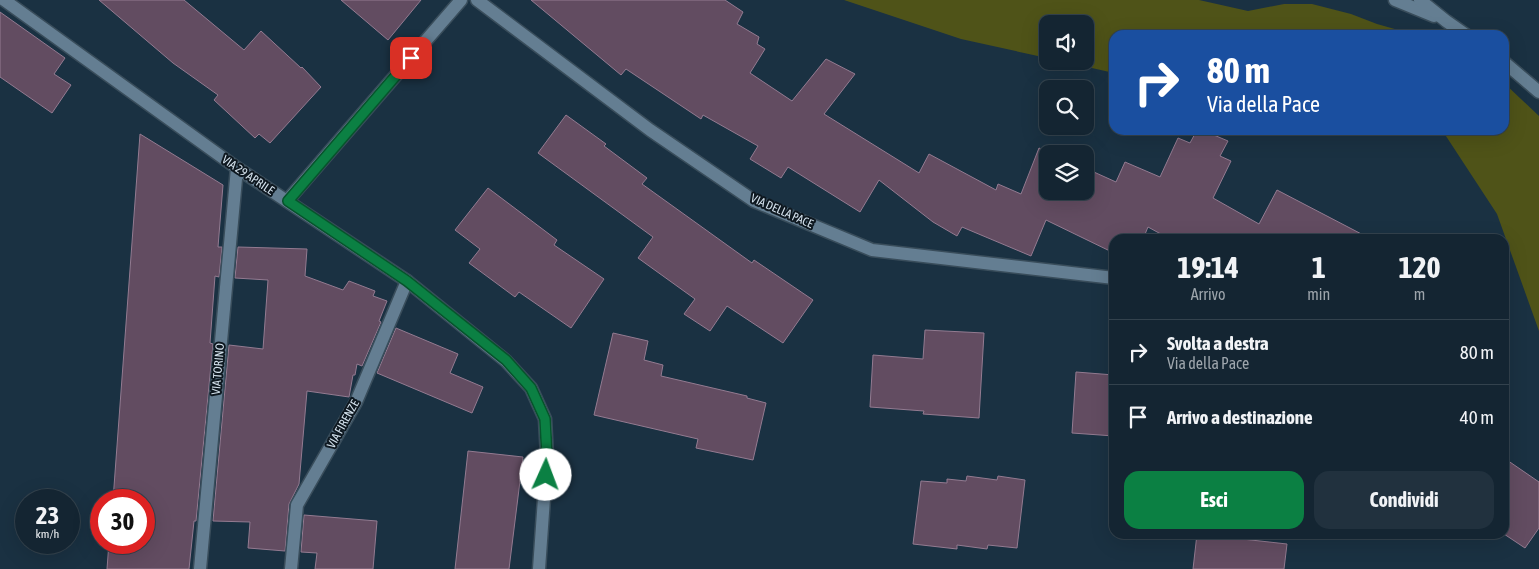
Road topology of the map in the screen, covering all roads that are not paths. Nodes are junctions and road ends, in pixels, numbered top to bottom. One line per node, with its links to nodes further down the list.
1 (4, 0): 10 (street, VIA 29 APRILE)
2 (460, 0): 11 (street)
3 (477, 0): 12 (street, VIA DELLA PACE)
4 (1395, 0): 6 (street)
5 (1420, 0): 6 (street)
6 (1446, 21): 7 (street)
7 (1459, 30)
8 (1509, 66): 9 (street)
9 (1539, 92)
10 (237, 168): 11 (street, VIA 29 APRILE); 14 (street, VIA TORINO)
11 (288, 201): 13 (street, VIA 29 APRILE)
12 (1109, 277)
13 (407, 281): 15 (street, VIA FIRENZE); 16 (street, VIA 29 APRILE)
14 (200, 569)
15 (291, 569)
16 (539, 569)

